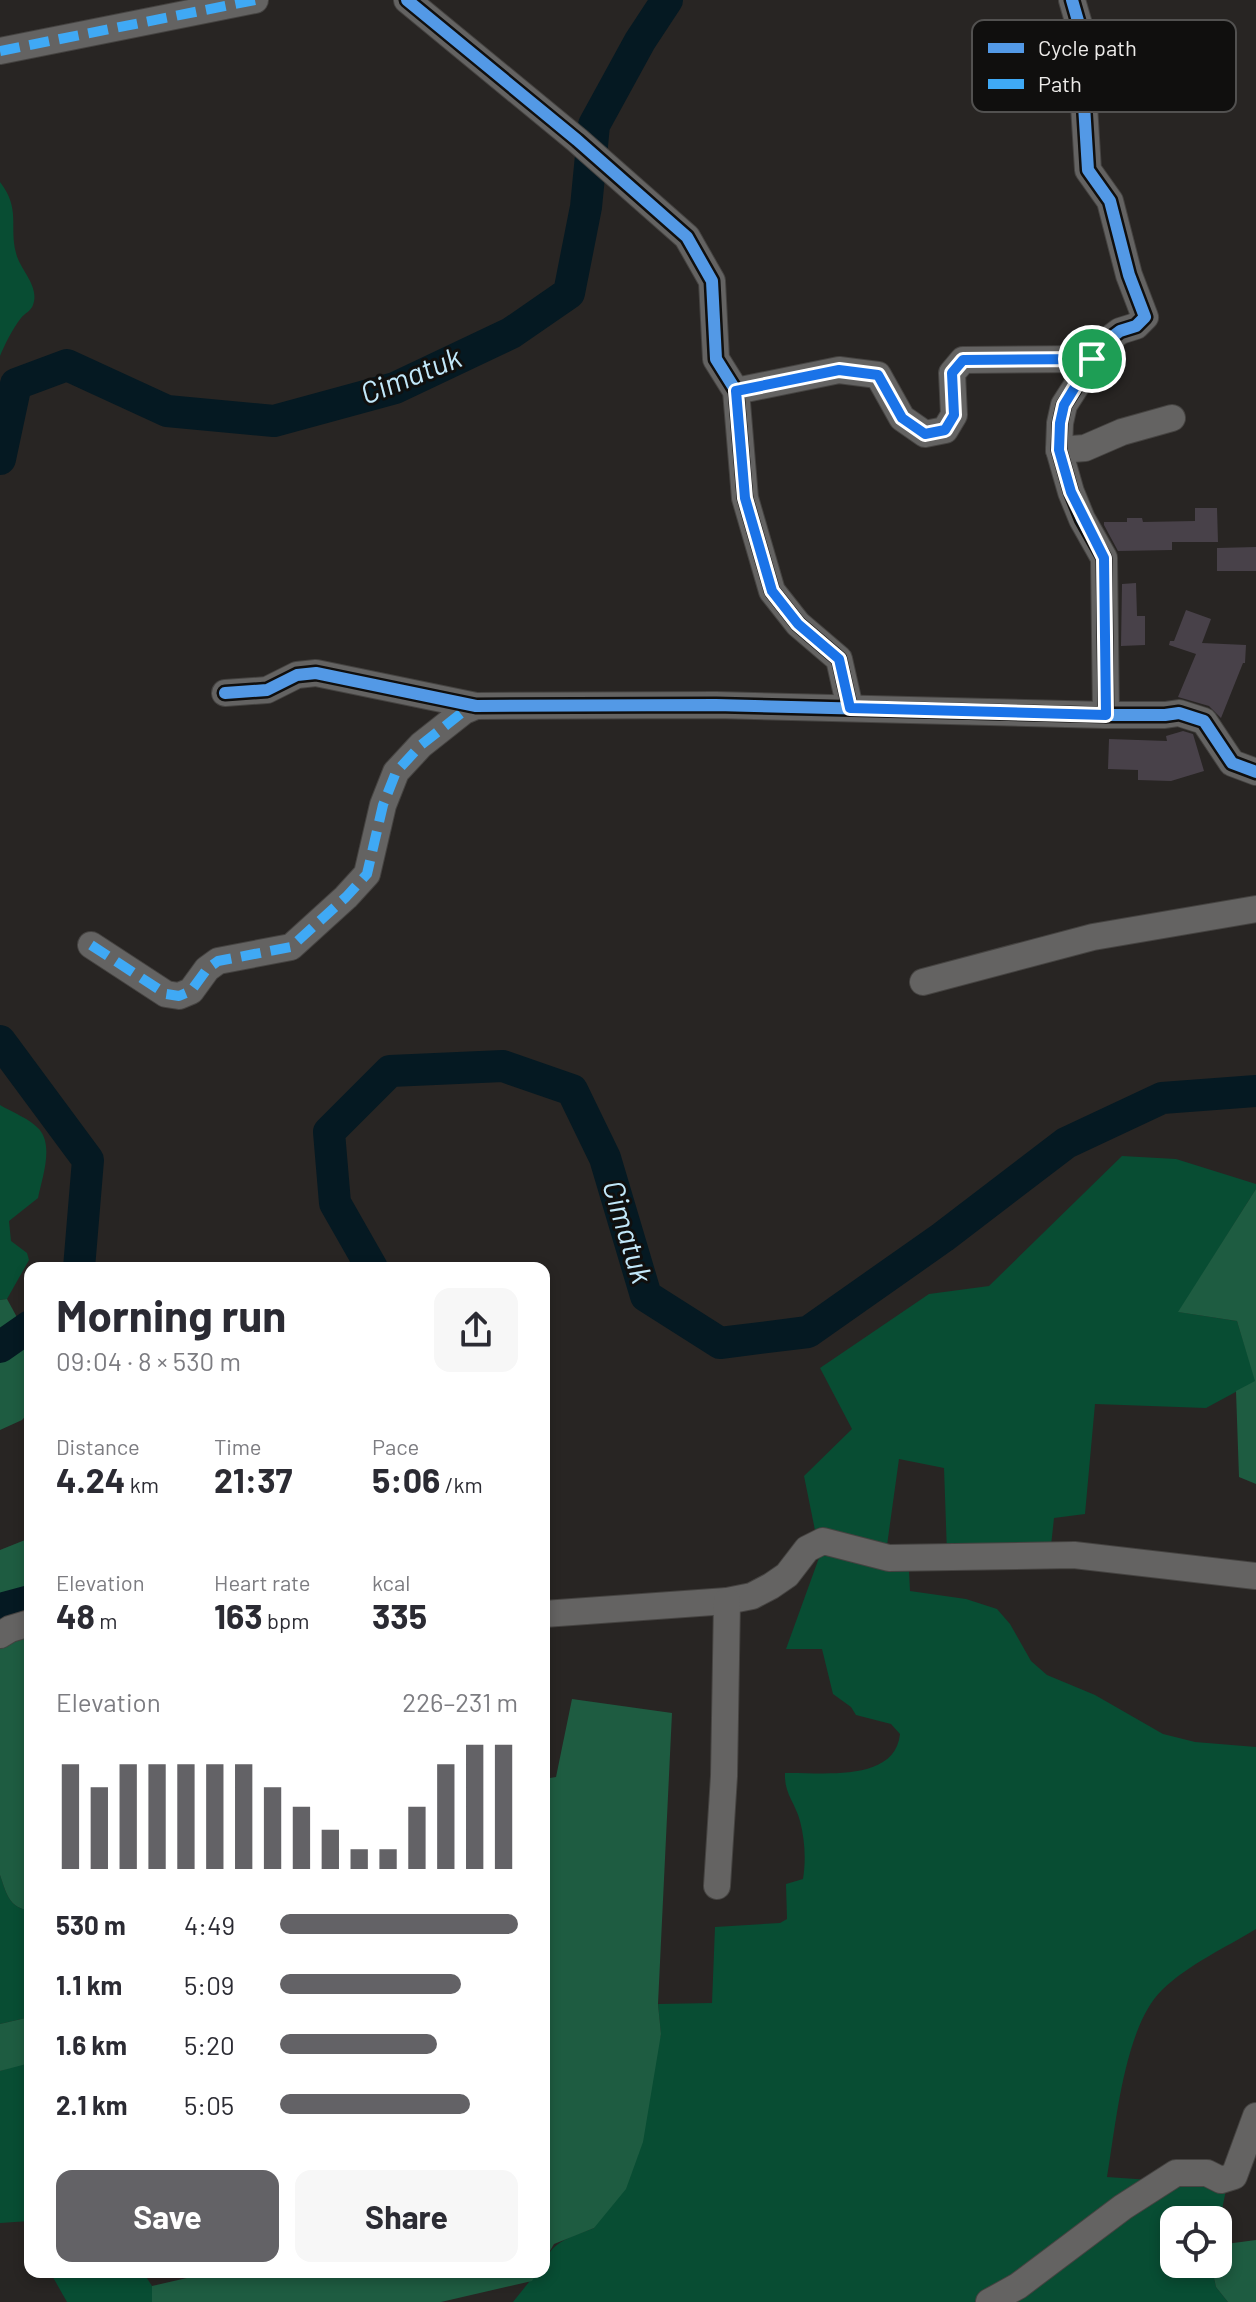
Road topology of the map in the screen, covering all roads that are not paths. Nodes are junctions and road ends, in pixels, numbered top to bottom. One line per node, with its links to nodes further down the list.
1 (255, 0): 5 (street)
2 (407, 0): 8 (street)
3 (1072, 0): 4 (street)
4 (1078, 20)
5 (0, 51)
6 (1084, 112): 7 (street)
7 (1092, 359): 8 (street); 10 (street)
8 (736, 391): 13 (street)
9 (1172, 418): 10 (street)
10 (1059, 450): 14 (street)
11 (225, 693): 12 (street)
12 (476, 706): 13 (street); 17 (street)
13 (850, 708): 14 (street)
14 (1106, 715): 15 (street)
15 (1256, 772)
16 (1256, 909): 18 (street)
17 (91, 945)
18 (923, 982)
19 (1256, 1576): 20 (street)
20 (727, 1601): 21 (street); 24 (street)
21 (550, 1614)
22 (24, 1625): 23 (street)
23 (0, 1635)
24 (717, 1886)
25 (1256, 2116): 26 (street)
26 (989, 2302)

